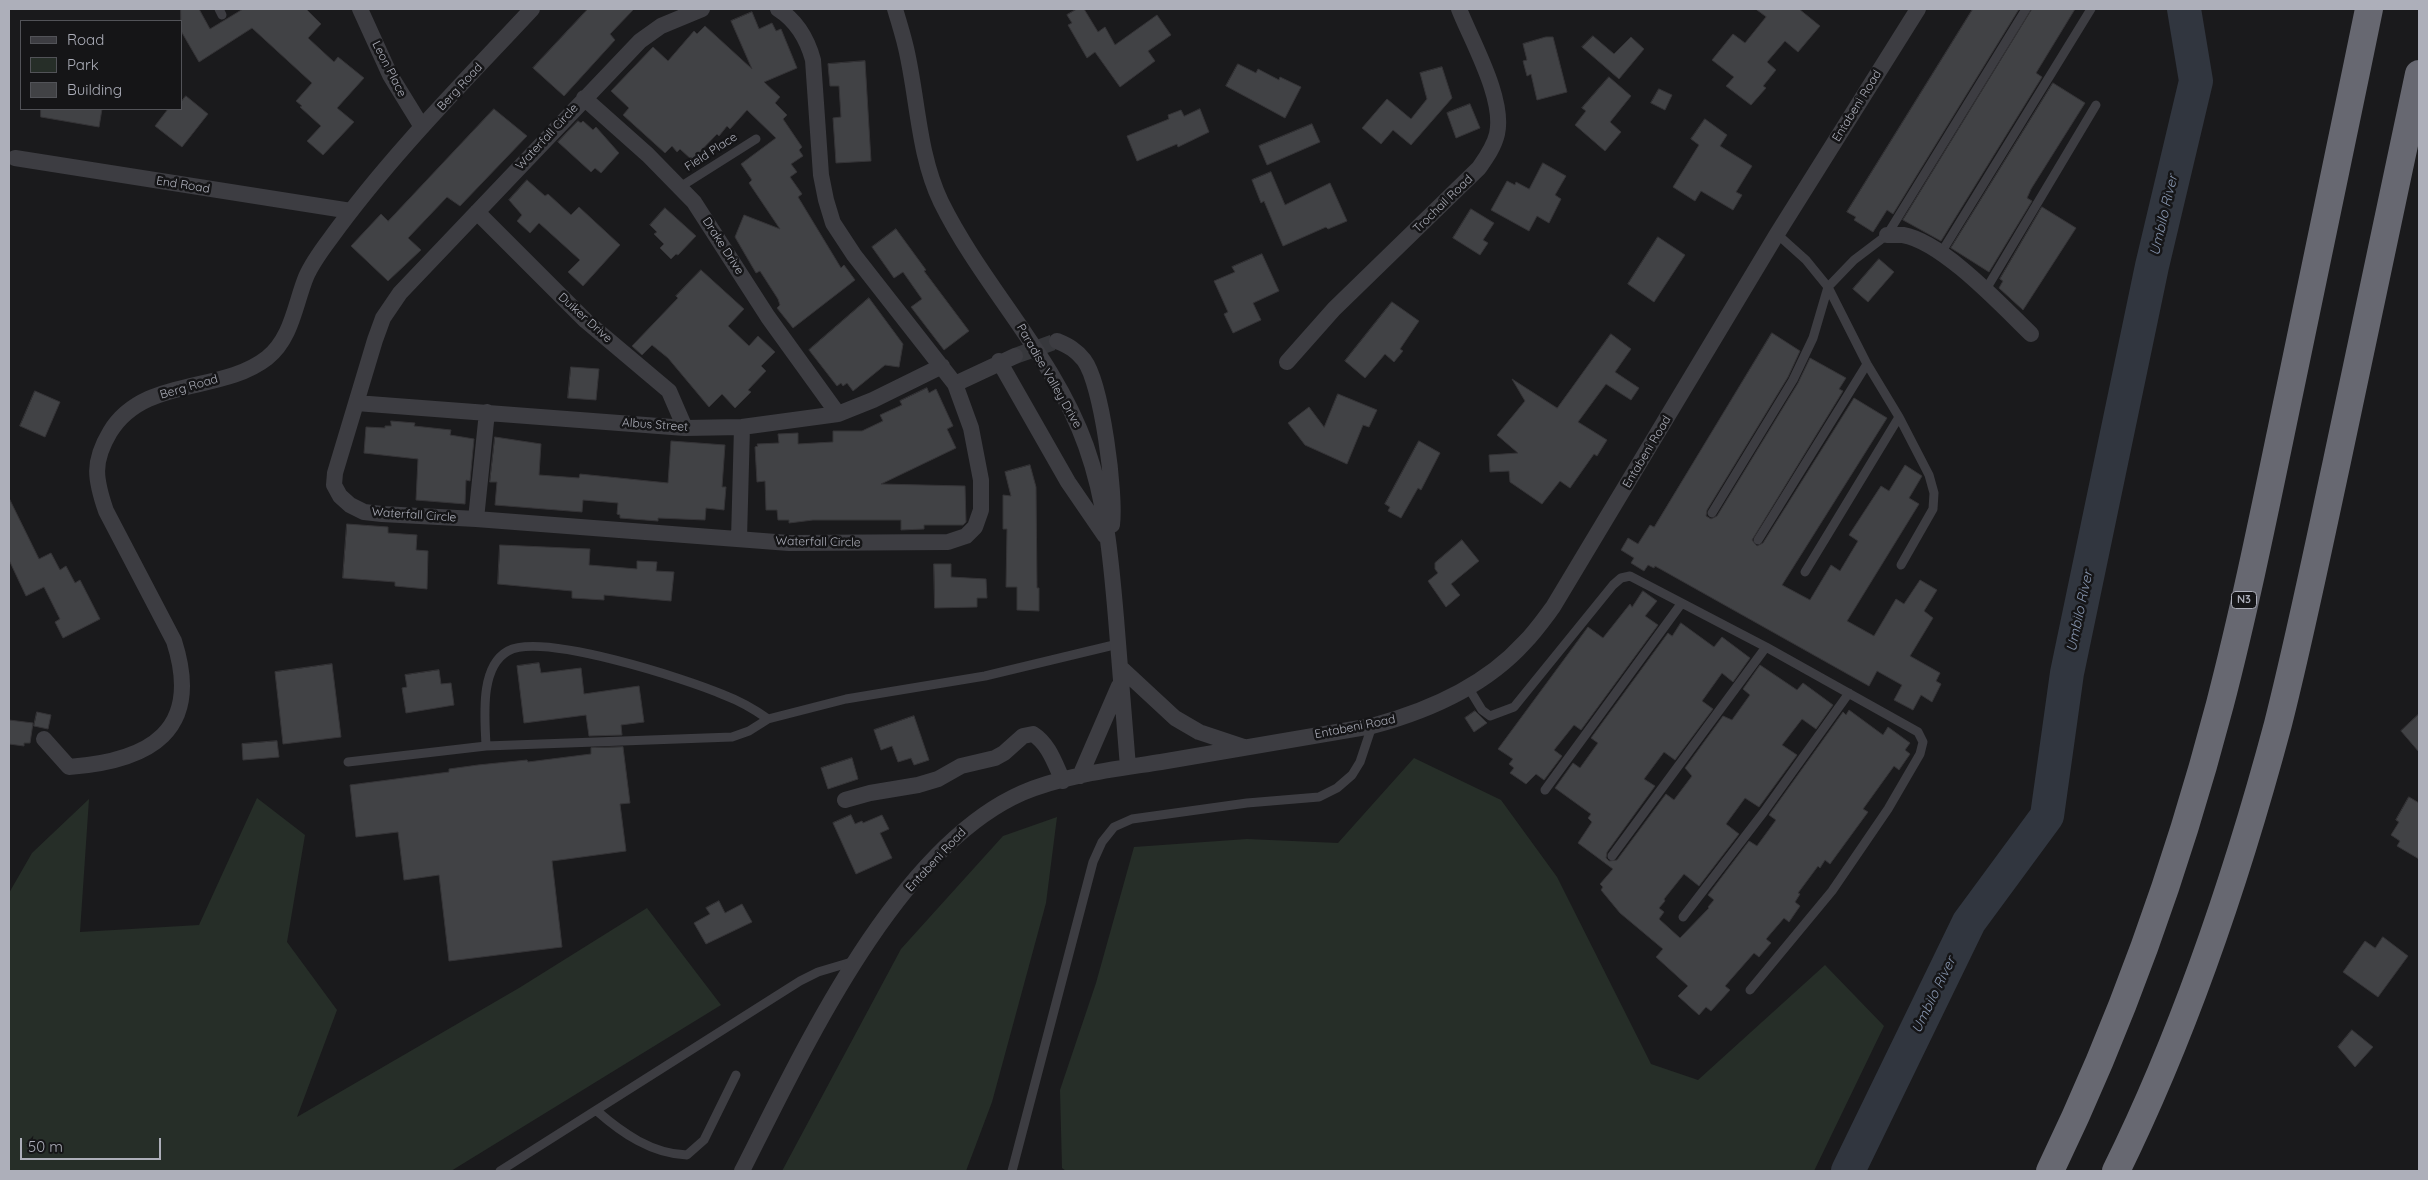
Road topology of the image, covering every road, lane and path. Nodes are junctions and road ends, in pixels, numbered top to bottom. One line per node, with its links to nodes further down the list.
1 (360, 9): 14 (street, Leon Place)
2 (532, 9): 14 (street, Berg Road)
3 (702, 9): 12 (street, Waterfall Circle)
4 (778, 9): 31 (street, Waterfall Circle)
5 (895, 9): 43 (street, Paradise Valley Drive)
6 (1458, 9): 29 (street, Trochail Road)
7 (1918, 9): 20 (street, Entabeni Road)
8 (2026, 9): 21 (lane)
9 (2091, 9): 22 (lane)
10 (2369, 9): 72 (highway, N3)
11 (2419, 74): 73 (highway)
12 (584, 98): 17 (street, Drake Drive); 19 (street, Waterfall Circle)
13 (2096, 105): 24 (lane)
14 (422, 127): 18 (street, Berg Road)
15 (756, 139): 17 (lane, Field Place)
16 (15, 158): 18 (street, End Road)
17 (680, 187): 35 (street, Drake Drive)
18 (351, 211): 54 (street, Berg Road)
19 (477, 212): 33 (street, Waterfall Circle); 38 (street, Duiker Drive)
20 (1777, 234): 23 (lane); 50 (street, Entabeni Road)
21 (1887, 235): 22 (street); 23 (lane)
22 (1940, 253): 24 (street)
23 (1828, 288): 30 (lane); 39 (lane)
24 (1985, 291): 25 (street)
25 (2031, 334)
26 (1057, 341): 43 (street)
27 (1015, 356): 28 (street)
28 (1000, 362): 32 (street); 43 (street)
29 (1287, 362)
30 (1867, 364): 36 (lane); 42 (lane)
31 (942, 366): 32 (street, Waterfall Circle); 35 (street, Albus Street)
32 (955, 384): 41 (street, Waterfall Circle)
33 (356, 403): 34 (street, Albus Street); 40 (street, Waterfall Circle)
34 (488, 412): 38 (street, Albus Street); 40 (street)
35 (838, 414): 37 (street, Albus Street)
36 (1899, 417): 44 (lane); 45 (lane)
37 (742, 427): 38 (street, Albus Street); 41 (street)
38 (685, 428)
39 (1712, 513)
40 (476, 519): 41 (street, Waterfall Circle)
41 (739, 539)
42 (1758, 540)
43 (1109, 542): 47 (street, Paradise Valley Drive)
44 (1901, 566)
45 (1805, 572)
46 (1681, 604): 48 (lane); 50 (lane); 61 (lane)
47 (1118, 644): 49 (street, Paradise Valley Drive); 52 (lane)
48 (1766, 647): 51 (lane); 63 (lane)
49 (1120, 674): 56 (street); 58 (street, Paradise Valley Drive); 59 (street)
50 (1468, 687): 53 (street, Entabeni Road)
51 (1849, 693): 64 (lane); 66 (lane)
52 (768, 719): 55 (lane); 55 (lane)
53 (1372, 726): 56 (street, Entabeni Road); 71 (lane)
54 (44, 740)
55 (486, 746): 57 (lane)
56 (1245, 748): 58 (street, Entabeni Road)
57 (348, 762)
58 (1128, 768): 59 (street, Entabeni Road)
59 (1080, 776): 60 (street, Entabeni Road)
60 (1063, 781): 62 (street); 65 (street, Entabeni Road)
61 (1545, 790)
62 (845, 800)
63 (1612, 856)
64 (1683, 917)
65 (858, 960): 68 (lane); 70 (street, Entabeni Road)
66 (1750, 990)
67 (736, 1075): 68 (lane)
68 (597, 1111): 69 (lane)
69 (500, 1171)
70 (742, 1171)
71 (1012, 1171)
72 (2050, 1171)
73 (2116, 1171)

